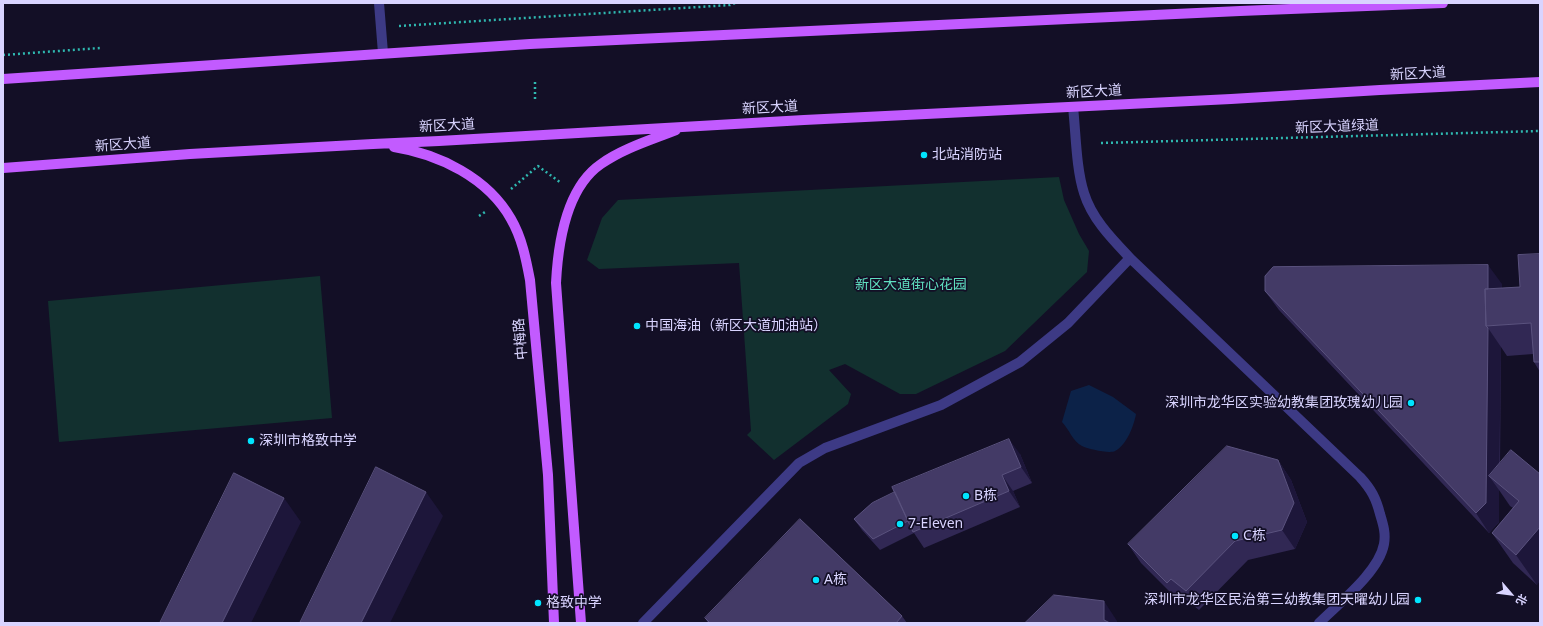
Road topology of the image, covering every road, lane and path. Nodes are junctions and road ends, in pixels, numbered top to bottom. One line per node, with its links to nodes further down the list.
1 (379, 3): 6 (street)
2 (735, 3): 4 (path)
3 (1444, 3): 6 (main road)
4 (394, 26)
5 (100, 48): 7 (path)
6 (383, 53): 8 (main road)
7 (3, 55)
8 (3, 79)
9 (535, 82): 11 (path)
10 (1540, 82): 12 (main road, 新区大道)
11 (535, 99)
12 (1073, 107): 13 (main road, 新区大道); 20 (street)
13 (686, 126): 15 (main road, 新区大道); 22 (main road)
14 (1540, 131): 16 (path, 新区大道绿道)
15 (373, 144): 17 (main road, 新区大道); 21 (main road, 中梅路)
16 (1101, 144)
17 (3, 168)
18 (565, 186): 19 (path)
19 (507, 193)
20 (1130, 258): 23 (street); 24 (street)
21 (554, 623)
22 (581, 623)
23 (644, 623)
24 (1319, 623)

